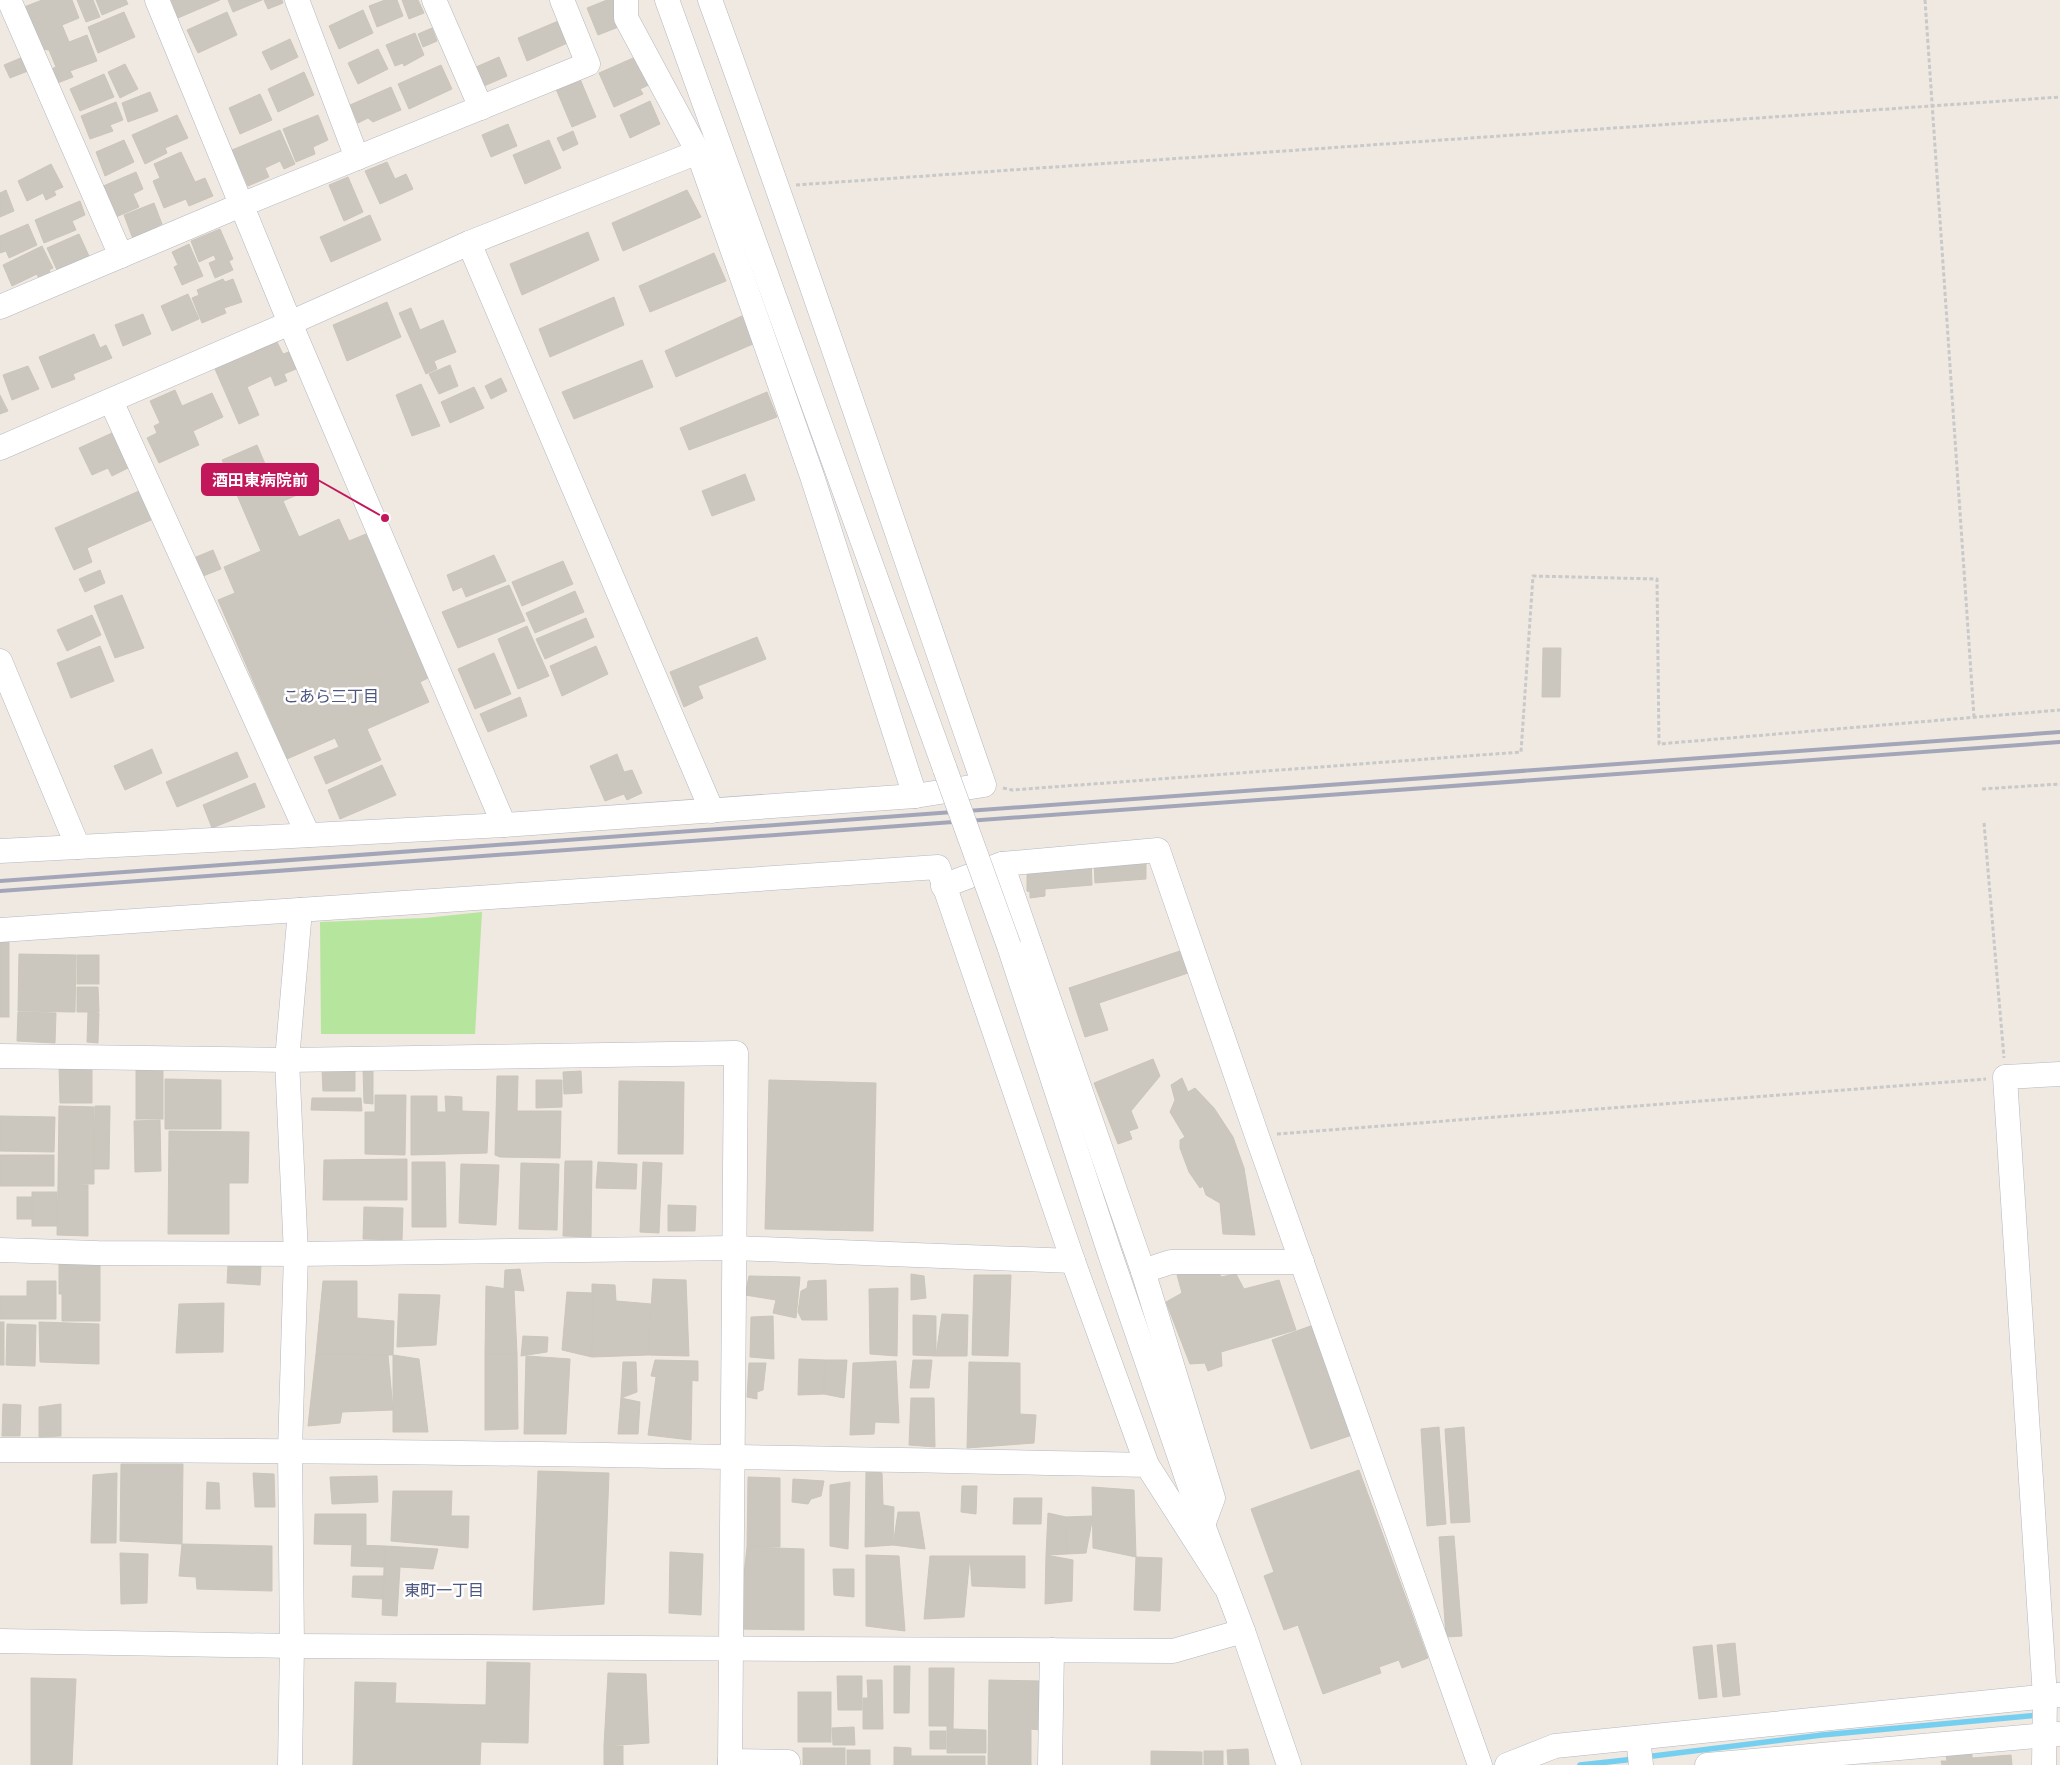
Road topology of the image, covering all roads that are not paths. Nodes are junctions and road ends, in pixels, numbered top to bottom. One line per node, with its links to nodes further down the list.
1 (9, 0): 14 (street)
2 (157, 0): 12 (street)
3 (297, 0): 11 (street)
4 (434, 0): 9 (street)
5 (562, 0): 9 (street)
6 (626, 0): 10 (street)
7 (666, 0): 43 (street, bridge)
8 (710, 0): 20 (street)
9 (481, 108): 11 (street)
10 (698, 152): 13 (street); 20 (street)
11 (357, 158): 12 (street)
12 (242, 205): 14 (street); 16 (street)
13 (469, 242): 16 (street); 21 (street)
14 (121, 256): 15 (street)
15 (2, 299)
16 (290, 323): 17 (street); 22 (street)
17 (111, 400): 18 (street); 23 (street)
18 (0, 448)
19 (0, 661): 24 (street)
20 (915, 796): 21 (street)
21 (712, 811): 22 (street)
22 (504, 825): 23 (street)
23 (308, 835): 24 (street)
24 (78, 847): 25 (street)
25 (0, 851)
26 (1002, 864): 27 (street); 37 (street); 38 (street)
27 (943, 886): 28 (street); 36 (street)
28 (300, 910): 29 (street); 31 (street)
29 (0, 930)
30 (0, 1056): 31 (street)
31 (286, 1060): 33 (street); 35 (street)
32 (2060, 1074): 50 (street)
33 (734, 1248): 35 (street); 36 (street); 41 (street)
34 (0, 1250): 35 (street)
35 (296, 1254): 40 (street)
36 (1074, 1261): 42 (street)
37 (1302, 1262): 38 (street); 58 (street)
38 (1143, 1271): 43 (street)
39 (0, 1450): 40 (street)
40 (290, 1450): 41 (street); 47 (street)
41 (733, 1456): 42 (street); 48 (street)
42 (1147, 1465): 44 (street)
43 (1203, 1525): 44 (street)
44 (1224, 1585): 45 (street)
45 (1243, 1631): 49 (street); 57 (street)
46 (0, 1641): 47 (street)
47 (292, 1646): 48 (street); 55 (street)
48 (732, 1648): 49 (street); 54 (street)
49 (1052, 1650): 56 (street)
50 (2050, 1698): 51 (street); 52 (street)
51 (2049, 1732): 60 (street); 61 (street)
52 (1639, 1749): 59 (street)
53 (788, 1762): 54 (street)
54 (730, 1763)
55 (290, 1765)
56 (1050, 1765)
57 (1289, 1765)
58 (1480, 1765)
59 (1507, 1765)
60 (1707, 1765)
61 (2044, 1765)

